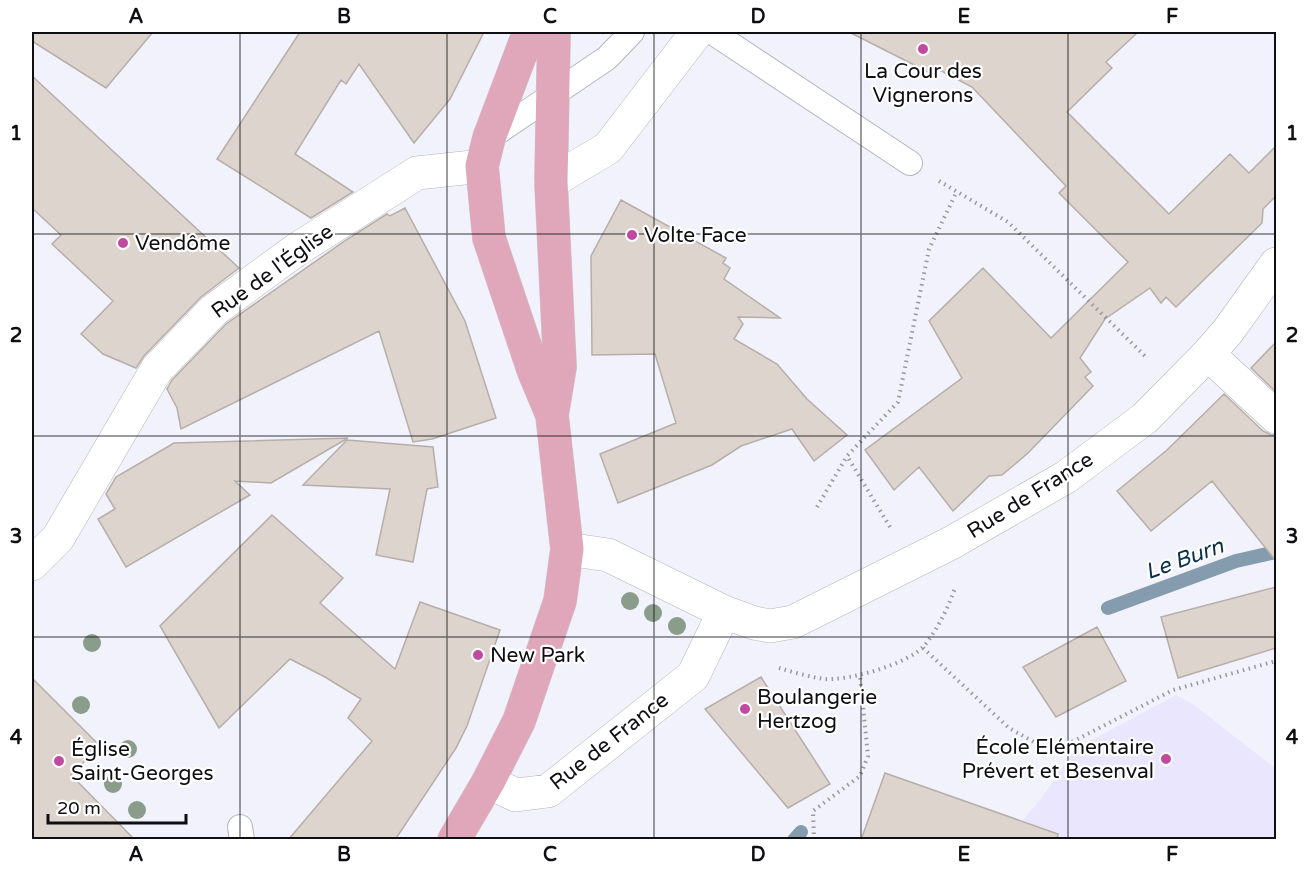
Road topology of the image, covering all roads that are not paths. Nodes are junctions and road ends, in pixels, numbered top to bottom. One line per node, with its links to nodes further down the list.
1 (529, 32): 7 (main road)
2 (554, 32): 6 (main road)
3 (632, 32): 6 (lane)
4 (697, 32): 9 (street)
5 (712, 32): 8 (lane)
6 (554, 94): 7 (lane); 9 (main road)
7 (485, 152): 12 (main road); 15 (street, Rue de l'Église)
8 (910, 163)
9 (551, 182): 12 (main road)
10 (1276, 264): 11 (street, Rue de France)
11 (1208, 354): 13 (street); 16 (street, Rue de France)
12 (552, 415): 14 (main road)
13 (1276, 417)
14 (567, 549): 16 (street, Rue de France); 17 (main road)
15 (32, 564)
16 (724, 612): 17 (street, Rue de France)
17 (488, 782): 18 (main road)
18 (456, 839)

